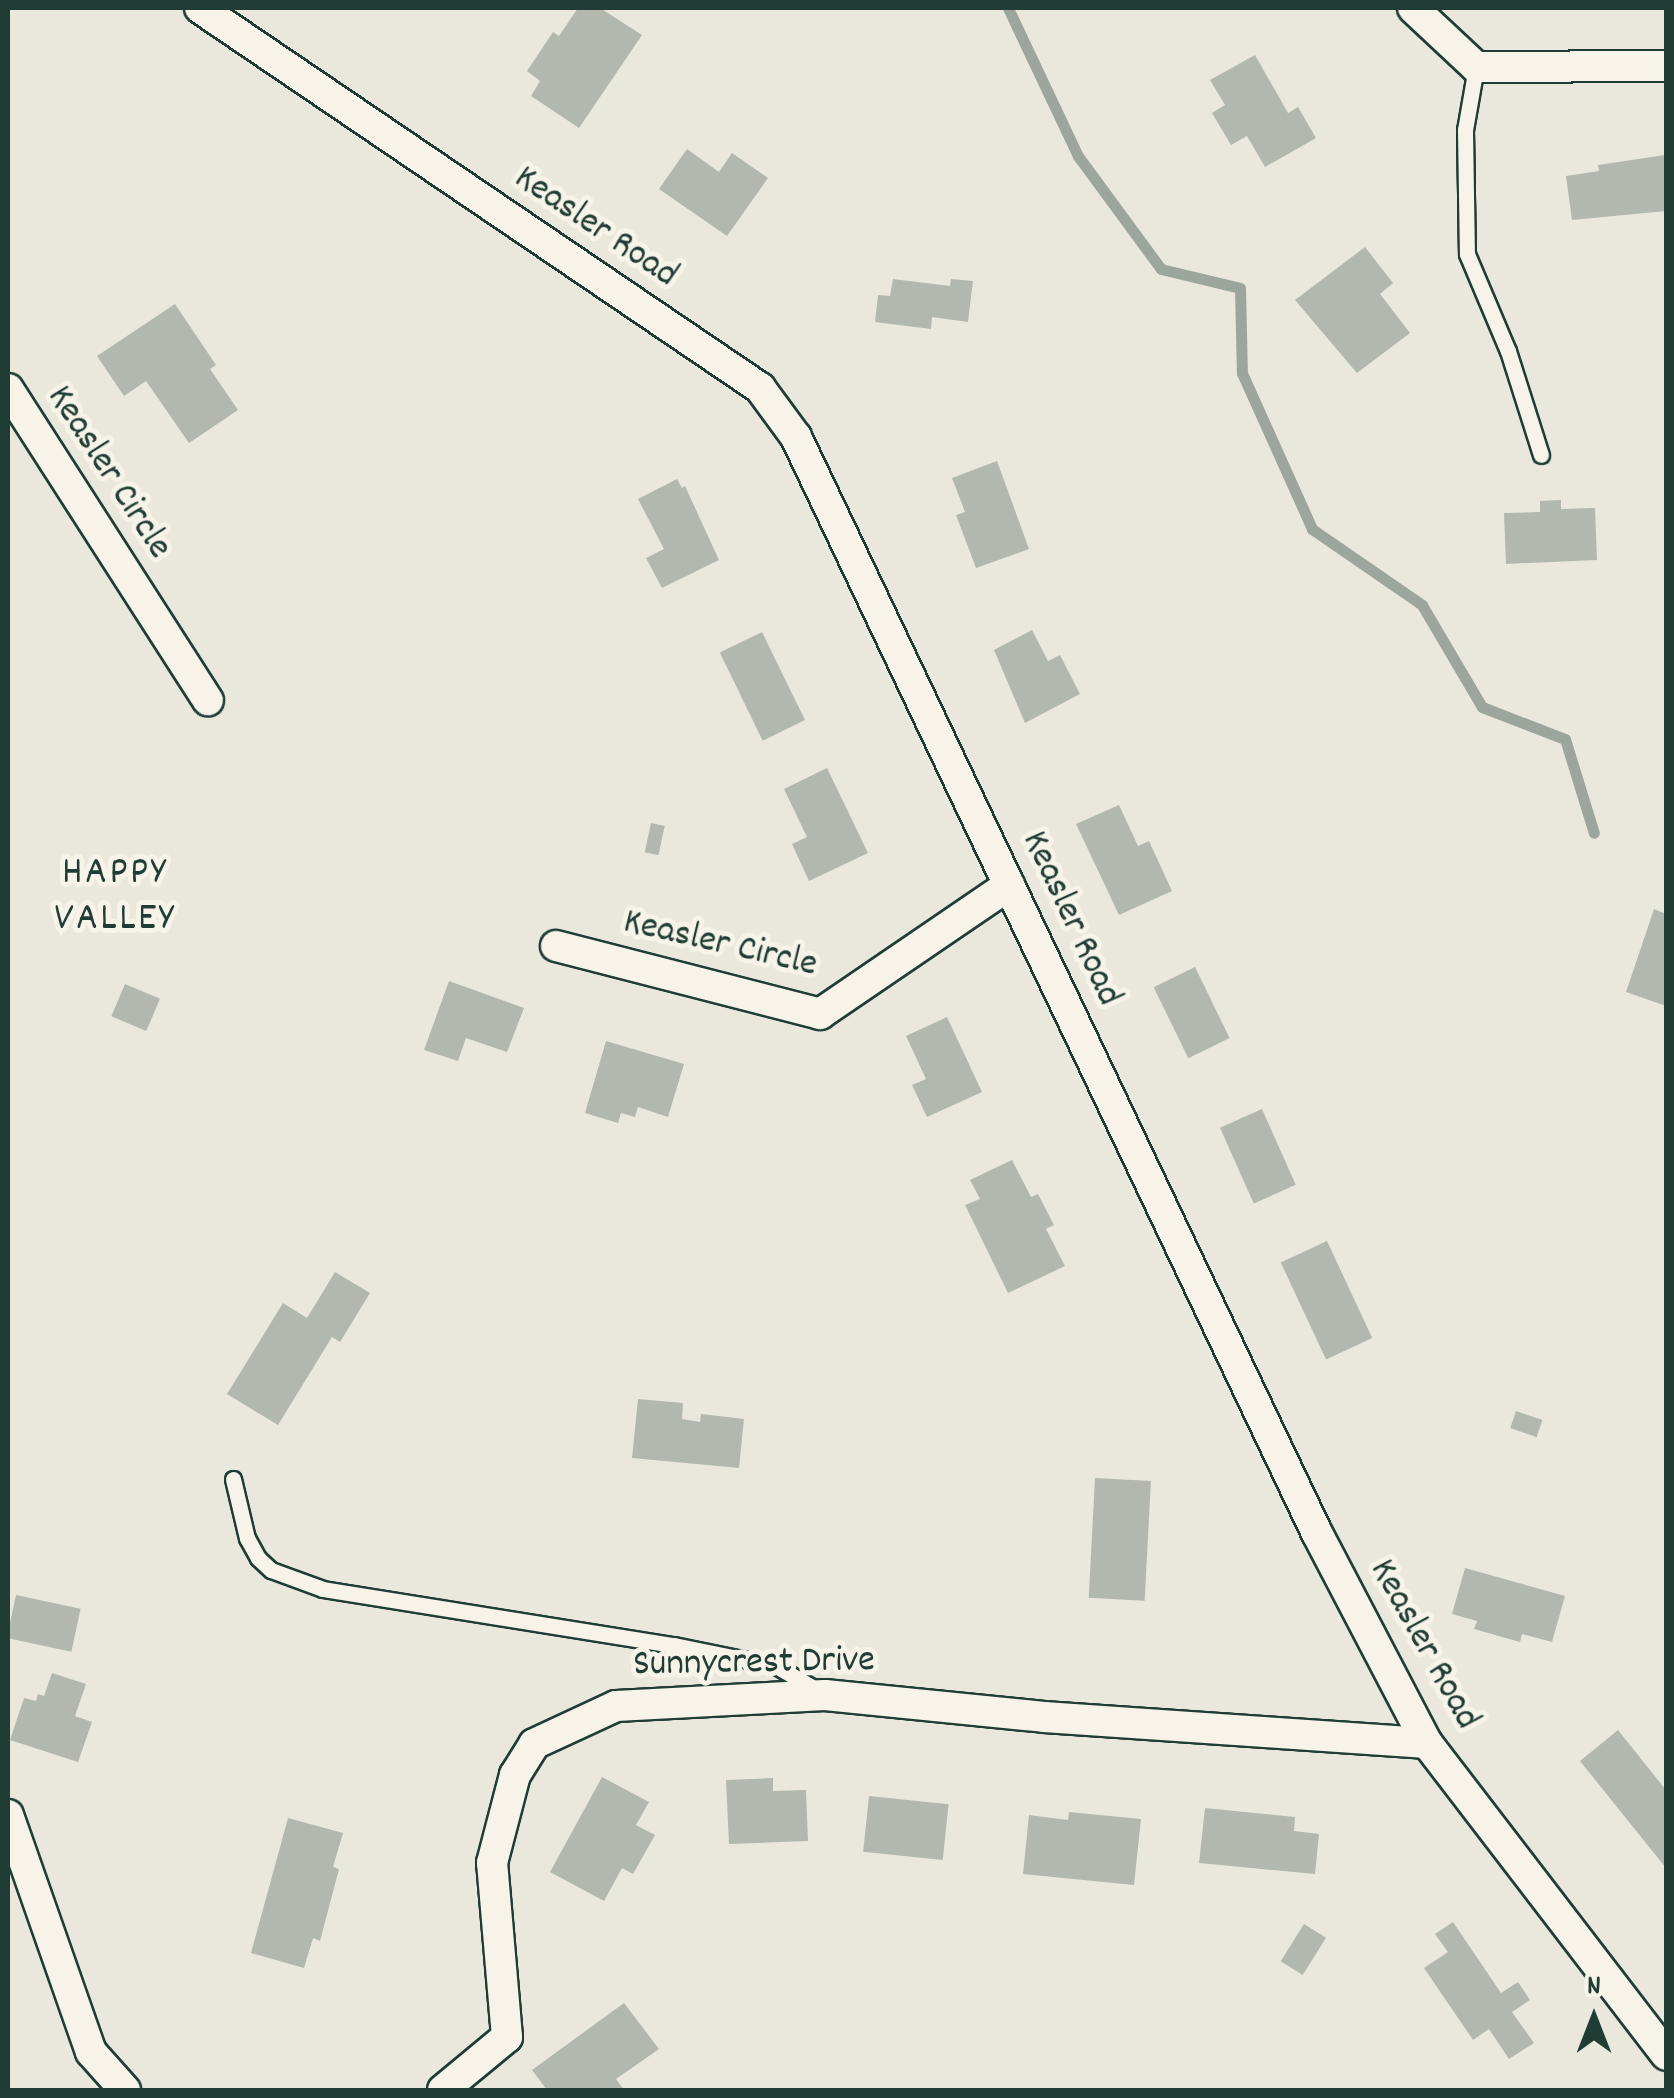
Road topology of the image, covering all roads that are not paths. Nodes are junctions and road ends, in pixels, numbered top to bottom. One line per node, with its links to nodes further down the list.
1 (200, 8): 8 (street, Keasler Road)
2 (1412, 8): 4 (street)
3 (1666, 66): 4 (street)
4 (1476, 67): 6 (lane)
5 (8, 389): 7 (street, Keasler Circle)
6 (1540, 455)
7 (208, 700)
8 (1009, 885): 9 (street, Keasler Circle); 12 (street, Keasler Road)
9 (556, 946)
10 (233, 1479): 11 (lane)
11 (825, 1694): 12 (street, Sunnycrest Drive); 16 (street, Sunnycrest Drive)
12 (1427, 1743): 14 (street, Keasler Road)
13 (8, 1815): 15 (street)
14 (1666, 2055)
15 (125, 2090)
16 (443, 2090)

